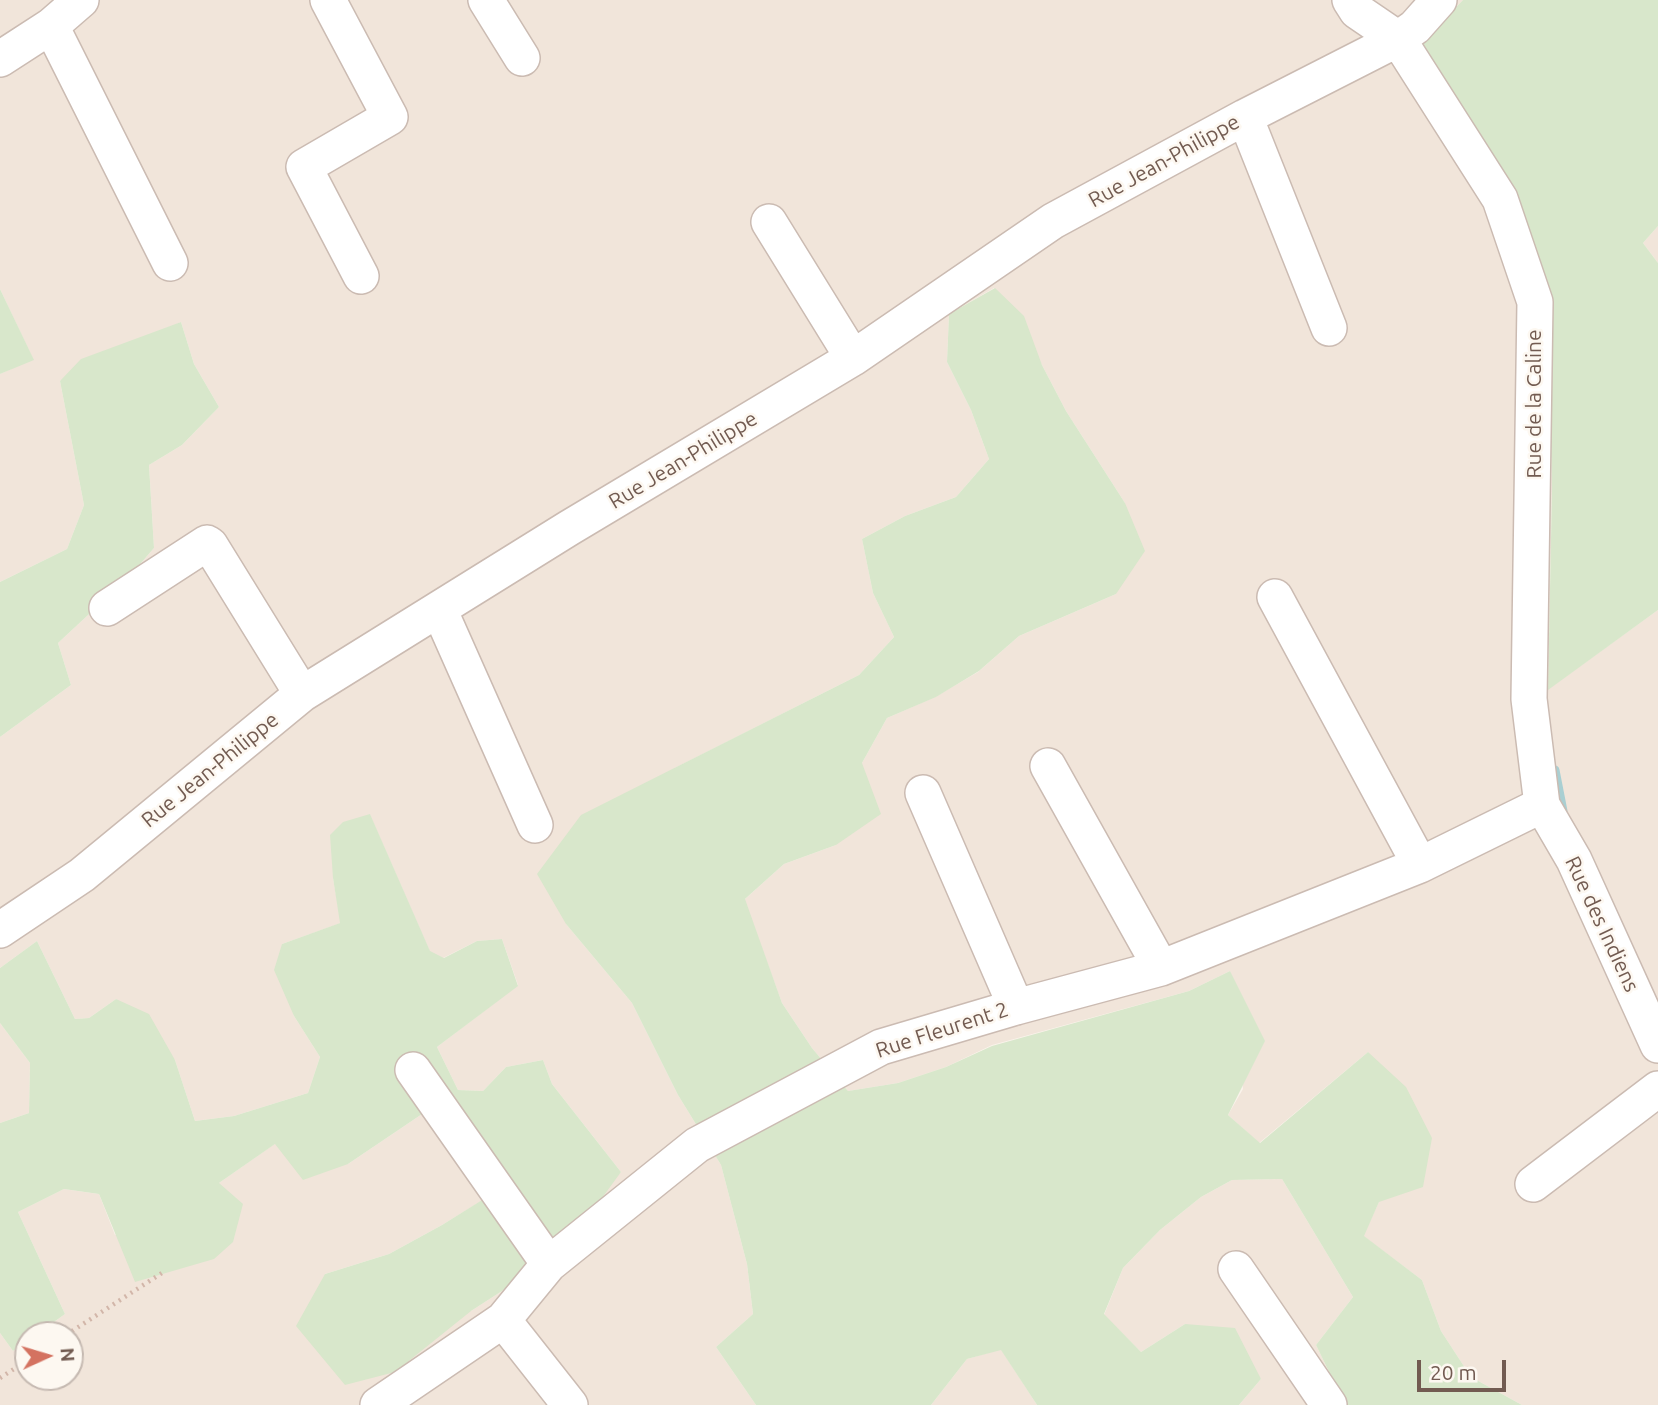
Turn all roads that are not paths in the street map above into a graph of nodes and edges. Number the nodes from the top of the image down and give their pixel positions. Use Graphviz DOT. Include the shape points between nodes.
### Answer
graph roads {
  1 [pos="81,0"];
  2 [pos="328,0"];
  3 [pos="486,0"];
  4 [pos="1350,0"];
  5 [pos="1439,0"];
  6 [pos="51,26"];
  7 [pos="1398,39"];
  8 [pos="522,58"];
  9 [pos="0,59"];
  10 [pos="1245,117"];
  11 [pos="769,222"];
  12 [pos="170,263"];
  13 [pos="361,276"];
  14 [pos="1329,328"];
  15 [pos="853,358"];
  16 [pos="1275,597"];
  17 [pos="107,608"];
  18 [pos="439,609"];
  19 [pos="302,694"];
  20 [pos="1048,766"];
  21 [pos="923,793"];
  22 [pos="1542,805"];
  23 [pos="535,825"];
  24 [pos="1420,865"];
  25 [pos="0,930"];
  26 [pos="1161,968"];
  27 [pos="1016,1007"];
  28 [pos="1658,1045"];
  29 [pos="413,1070"];
  30 [pos="1658,1089"];
  31 [pos="1533,1184"];
  32 [pos="549,1264"];
  33 [pos="1236,1269"];
  34 [pos="503,1320"];
  35 [pos="378,1405"];
  36 [pos="570,1405"];
  37 [pos="1329,1405"];
  1 -- 6 [label="street"];
  2 -- 13 [label="street" via="390,117 303,167"];
  3 -- 8 [label="street"];
  4 -- 7 [label="street" via="1356,10"];
  5 -- 7 [label="street, Rue Jean-Philippe"];
  6 -- 9 [label="street"];
  6 -- 12 [label="street"];
  7 -- 10 [label="street, Rue Jean-Philippe"];
  7 -- 22 [label="street, Rue de la Caline" via="1500,199 1535,302 1529,699"];
  10 -- 14 [label="street"];
  10 -- 15 [label="street, Rue Jean-Philippe" via="1053,221"];
  11 -- 15 [label="street"];
  15 -- 18 [label="street, Rue Jean-Philippe"];
  16 -- 24 [label="street"];
  17 -- 19 [label="street" via="207,543"];
  18 -- 19 [label="street, Rue Jean-Philippe"];
  18 -- 23 [label="street"];
  19 -- 25 [label="street, Rue Jean-Philippe" via="82,876"];
  20 -- 26 [label="street"];
  21 -- 27 [label="street"];
  22 -- 24 [label="street, Rue Fleurent 2"];
  22 -- 28 [label="street, Rue des Indiens" via="1574,860"];
  24 -- 26 [label="street, Rue Fleurent 2"];
  26 -- 27 [label="street, Rue Fleurent 2"];
  27 -- 32 [label="street, Rue Fleurent 2" via="881,1047 697,1144"];
  29 -- 32 [label="street"];
  30 -- 31 [label="street"];
  32 -- 34 [label="street, Rue Fleurent 2"];
  33 -- 37 [label="street"];
  34 -- 35 [label="street, Rue Fleurent 2"];
  34 -- 36 [label="street"];
}
